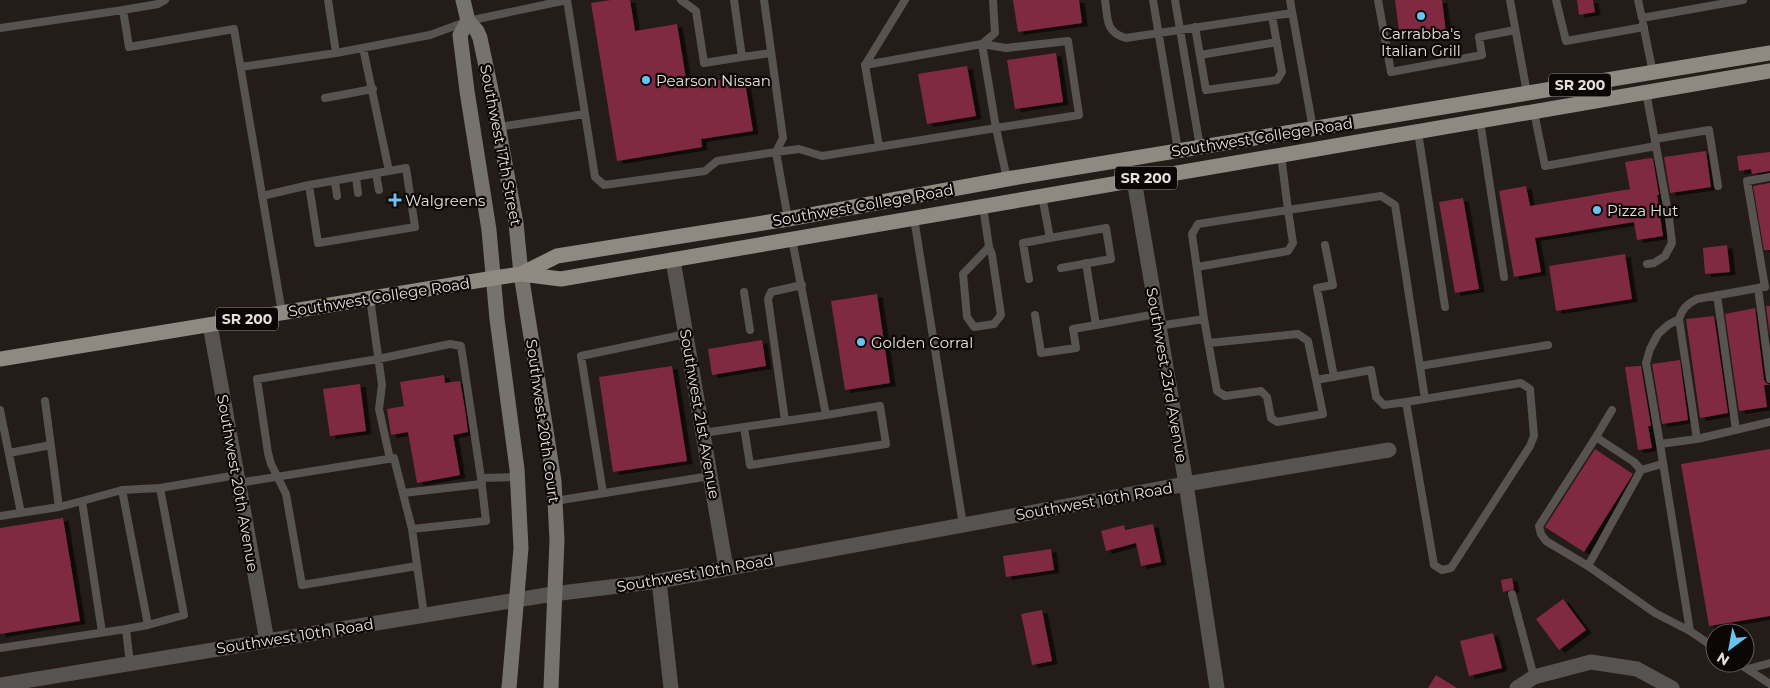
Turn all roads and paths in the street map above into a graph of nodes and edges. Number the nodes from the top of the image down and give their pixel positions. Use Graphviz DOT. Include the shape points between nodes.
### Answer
graph roads {
  1 [pos="165,0"];
  2 [pos="328,0"];
  3 [pos="463,0"];
  4 [pos="567,0"];
  5 [pos="681,0"];
  6 [pos="734,0"];
  7 [pos="764,0"];
  8 [pos="905,0"];
  9 [pos="993,0"];
  10 [pos="1105,0"];
  11 [pos="1153,0"];
  12 [pos="1175,0"];
  13 [pos="1290,0"];
  14 [pos="1378,0"];
  15 [pos="1510,0"];
  16 [pos="1556,0"];
  17 [pos="1638,0"];
  18 [pos="1743,0"];
  19 [pos="124,10"];
  20 [pos="1292,13"];
  21 [pos="1272,16"];
  22 [pos="1642,18"];
  23 [pos="468,21"];
  24 [pos="1195,27"];
  25 [pos="1644,27"];
  26 [pos="0,28"];
  27 [pos="1179,29"];
  28 [pos="1515,30"];
  29 [pos="1158,33"];
  30 [pos="1277,42"];
  31 [pos="982,44"];
  32 [pos="363,48"];
  33 [pos="336,53"];
  34 [pos="771,53"];
  35 [pos="1770,53"];
  36 [pos="1200,55"];
  37 [pos="742,57"];
  38 [pos="865,65"];
  39 [pos="240,67"];
  40 [pos="1770,71"];
  41 [pos="1654,73"];
  42 [pos="373,89"];
  43 [pos="1646,92"];
  44 [pos="1527,93"];
  45 [pos="325,98"];
  46 [pos="1534,112"];
  47 [pos="585,114"];
  48 [pos="1480,121"];
  49 [pos="498,127"];
  50 [pos="996,128"];
  51 [pos="1312,129"];
  52 [pos="1418,132"];
  53 [pos="1655,142"];
  54 [pos="879,146"];
  55 [pos="1200,147"];
  56 [pos="1178,150"];
  57 [pos="776,152"];
  58 [pos="1280,155"];
  59 [pos="389,171"];
  60 [pos="376,174"];
  61 [pos="356,177"];
  62 [pos="1770,177"];
  63 [pos="1007,178"];
  64 [pos="1134,180"];
  65 [pos="335,181"];
  66 [pos="308,185"];
  67 [pos="1718,186"];
  68 [pos="379,190"];
  69 [pos="358,193"];
  70 [pos="262,196"];
  71 [pos="337,196"];
  72 [pos="1042,196"];
  73 [pos="983,206"];
  74 [pos="1288,210"];
  75 [pos="914,218"];
  76 [pos="788,219"];
  77 [pos="1050,238"];
  78 [pos="792,239"];
  79 [pos="1325,245"];
  80 [pos="988,247"];
  81 [pos="673,260"];
  82 [pos="1086,263"];
  83 [pos="1647,264"];
  84 [pos="1197,267"];
  85 [pos="1061,268"];
  86 [pos="521,274"];
  87 [pos="1504,277"];
  88 [pos="494,278"];
  89 [pos="1029,279"];
  90 [pos="802,286"];
  91 [pos="1764,287"];
  92 [pos="744,292"];
  93 [pos="1717,296"];
  94 [pos="370,298"];
  95 [pos="1445,307"];
  96 [pos="282,313"];
  97 [pos="1034,315"];
  98 [pos="1204,319"];
  99 [pos="1679,319"];
  100 [pos="1157,320"];
  101 [pos="210,324"];
  102 [pos="1096,325"];
  103 [pos="750,330"];
  104 [pos="686,334"];
  105 [pos="1209,343"];
  106 [pos="1548,346"];
  107 [pos="0,359"];
  108 [pos="378,359"];
  109 [pos="1420,366"];
  110 [pos="1334,376"];
  111 [pos="1770,379"];
  112 [pos="1316,380"];
  113 [pos="1425,399"];
  114 [pos="45,401"];
  115 [pos="1406,402"];
  116 [pos="0,410"];
  117 [pos="1612,410"];
  118 [pos="826,415"];
  119 [pos="785,421"];
  120 [pos="1770,422"];
  121 [pos="744,427"];
  122 [pos="1736,430"];
  123 [pos="703,433"];
  124 [pos="1596,438"];
  125 [pos="1697,439"];
  126 [pos="3,443"];
  127 [pos="1660,444"];
  128 [pos="51,445"];
  129 [pos="1389,450"];
  130 [pos="9,453"];
  131 [pos="390,458"];
  132 [pos="1662,464"];
  133 [pos="1641,470"];
  134 [pos="710,476"];
  135 [pos="277,477"];
  136 [pos="518,477"];
  137 [pos="238,479"];
  138 [pos="482,481"];
  139 [pos="1186,484"];
  140 [pos="160,488"];
  141 [pos="122,490"];
  142 [pos="403,493"];
  143 [pos="603,493"];
  144 [pos="82,501"];
  145 [pos="555,501"];
  146 [pos="59,507"];
  147 [pos="20,513"];
  148 [pos="0,516"];
  149 [pos="963,525"];
  150 [pos="412,530"];
  151 [pos="417,566"];
  152 [pos="1588,566"];
  153 [pos="726,568"];
  154 [pos="658,581"];
  155 [pos="554,594"];
  156 [pos="1512,594"];
  157 [pos="516,600"];
  158 [pos="424,615"];
  159 [pos="148,624"];
  160 [pos="126,629"];
  161 [pos="1690,631"];
  162 [pos="102,632"];
  163 [pos="267,641"];
  164 [pos="1705,641"];
  165 [pos="0,648"];
  166 [pos="1770,663"];
  167 [pos="130,664"];
  168 [pos="1755,667"];
  169 [pos="1754,673"];
  170 [pos="1534,677"];
  171 [pos="28,684"];
  172 [pos="1770,684"];
  173 [pos="0,685"];
  174 [pos="509,688"];
  175 [pos="551,688"];
  176 [pos="670,688"];
  177 [pos="1217,688"];
  178 [pos="1517,688"];
  179 [pos="1672,688"];
  1 -- 19 [label="lane"];
  2 -- 33 [label="lane"];
  3 -- 23 [label="main road, Southwest 17th Street"];
  4 -- 23 [label="lane"];
  4 -- 47 [label="lane"];
  5 -- 37 [label="lane" via="696,11 704,63"];
  6 -- 37 [label="lane"];
  7 -- 34 [label="lane"];
  8 -- 38 [label="lane"];
  9 -- 31 [label="lane" via="995,33"];
  10 -- 29 [label="lane" via="1109,28 1116,36 1126,38"];
  11 -- 29 [label="lane"];
  12 -- 27 [label="lane"];
  13 -- 20 [label="lane"];
  14 -- 28 [label="lane" via="1391,72 1482,55 1479,37"];
  15 -- 28 [label="lane"];
  16 -- 25 [label="lane" via="1566,40"];
  17 -- 22 [label="lane"];
  18 -- 22 [label="lane"];
  19 -- 26 [label="lane"];
  19 -- 39 [label="lane" via="129,47 234,29"];
  20 -- 21 [label="lane"];
  20 -- 51 [label="lane"];
  21 -- 24 [label="lane"];
  21 -- 30 [label="lane"];
  22 -- 25 [label="lane"];
  23 -- 32 [label="lane" via="430,35"];
  23 -- 49 [label="main road, Southwest 17th Street" via="480,38"];
  23 -- 88 [label="main road, Southwest 17th Street" via="460,34"];
  24 -- 27 [label="lane"];
  24 -- 36 [label="lane"];
  25 -- 41 [label="lane"];
  27 -- 29 [label="lane"];
  27 -- 55 [label="lane"];
  28 -- 44 [label="lane"];
  29 -- 56 [label="lane"];
  30 -- 36 [label="lane"];
  30 -- 36 [label="lane" via="1282,72 1277,80 1206,90"];
  31 -- 38 [label="lane"];
  31 -- 50 [label="lane"];
  31 -- 50 [label="lane" via="1006,48 1068,41 1079,114"];
  32 -- 33 [label="lane"];
  32 -- 42 [label="lane"];
  33 -- 39 [label="lane"];
  34 -- 37 [label="lane"];
  34 -- 57 [label="lane" via="783,138"];
  35 -- 41 [label="main road, Southwest College Road / SR 200"];
  38 -- 54 [label="lane"];
  39 -- 70 [label="lane"];
  40 -- 43 [label="main road, Southwest College Road / SR 200"];
  41 -- 44 [label="main road, Southwest College Road / SR 200"];
  42 -- 45 [label="lane"];
  42 -- 59 [label="lane"];
  43 -- 46 [label="main road, Southwest College Road / SR 200"];
  43 -- 53 [label="lane"];
  44 -- 51 [label="main road, Southwest College Road / SR 200"];
  46 -- 48 [label="main road, Southwest College Road / SR 200"];
  46 -- 53 [label="lane" via="1544,166"];
  47 -- 49 [label="lane"];
  47 -- 57 [label="lane" via="595,177 604,185 705,171 717,161"];
  48 -- 52 [label="main road, Southwest College Road / SR 200"];
  48 -- 87 [label="lane"];
  49 -- 86 [label="main road, Southwest 17th Street" via="516,223"];
  50 -- 54 [label="lane"];
  50 -- 63 [label="lane"];
  51 -- 55 [label="main road, Southwest College Road / SR 200"];
  52 -- 58 [label="main road, Southwest College Road / SR 200"];
  52 -- 95 [label="lane"];
  53 -- 67 [label="lane" via="1709,130"];
  53 -- 83 [label="lane" via="1672,243 1665,256"];
  54 -- 57 [label="lane" via="822,156 799,149"];
  55 -- 56 [label="main road, Southwest College Road / SR 200"];
  56 -- 63 [label="main road, Southwest College Road / SR 200"];
  57 -- 76 [label="lane"];
  58 -- 64 [label="main road, Southwest College Road / SR 200"];
  58 -- 74 [label="lane"];
  59 -- 60 [label="lane"];
  59 -- 66 [label="lane" via="406,168 414,227 386,227 318,243"];
  60 -- 61 [label="lane"];
  60 -- 68 [label="lane"];
  61 -- 65 [label="lane"];
  61 -- 69 [label="lane"];
  62 -- 91 [label="lane" via="1747,181"];
  63 -- 76 [label="main road, Southwest College Road / SR 200"];
  64 -- 72 [label="main road, Southwest College Road / SR 200"];
  64 -- 100 [label="street, Southwest 23rd Avenue"];
  65 -- 66 [label="lane"];
  65 -- 71 [label="lane"];
  66 -- 70 [label="lane"];
  70 -- 96 [label="lane"];
  72 -- 73 [label="main road, Southwest College Road / SR 200"];
  72 -- 77 [label="lane"];
  73 -- 75 [label="main road, Southwest College Road / SR 200"];
  73 -- 80 [label="lane"];
  74 -- 84 [label="lane" via="1293,243 1288,251"];
  74 -- 84 [label="lane" via="1198,224 1192,234"];
  74 -- 109 [label="lane" via="1381,196 1395,205"];
  75 -- 78 [label="main road, Southwest College Road / SR 200"];
  75 -- 149 [label="lane"];
  76 -- 86 [label="main road, Southwest College Road / SR 200" via="557,256"];
  77 -- 82 [label="lane" via="1106,228 1111,259"];
  77 -- 89 [label="lane" via="1022,243"];
  78 -- 81 [label="main road, Southwest College Road / SR 200"];
  78 -- 90 [label="lane"];
  79 -- 110 [label="lane" via="1333,285 1317,288"];
  80 -- 80 [label="lane" via="963,274 967,317 974,327 994,324 1001,315"];
  81 -- 86 [label="main road, Southwest College Road / SR 200" via="561,279"];
  81 -- 104 [label="street, Southwest 21st Avenue"];
  82 -- 85 [label="lane"];
  82 -- 102 [label="lane"];
  84 -- 98 [label="lane"];
  86 -- 88 [label="main road, Southwest College Road / SR 200"];
  86 -- 145 [label="main road, Southwest 20th Court"];
  88 -- 94 [label="main road, Southwest College Road / SR 200"];
  88 -- 136 [label="main road, Southwest 20th Court"];
  90 -- 118 [label="lane"];
  90 -- 119 [label="lane" via="770,292 768,299"];
  91 -- 93 [label="lane"];
  91 -- 111 [label="lane"];
  92 -- 103 [label="lane"];
  93 -- 99 [label="lane" via="1688,304"];
  93 -- 122 [label="lane"];
  94 -- 96 [label="main road, Southwest College Road / SR 200"];
  94 -- 108 [label="lane"];
  96 -- 101 [label="main road, Southwest College Road / SR 200"];
  97 -- 102 [label="lane" via="1041,353 1076,348 1072,329"];
  98 -- 100 [label="lane"];
  98 -- 105 [label="lane"];
  99 -- 125 [label="lane"];
  99 -- 127 [label="lane" via="1658,334 1646,363"];
  100 -- 102 [label="lane"];
  100 -- 139 [label="street, Southwest 23rd Avenue"];
  101 -- 107 [label="main road, Southwest College Road / SR 200"];
  101 -- 137 [label="street, Southwest 20th Avenue"];
  104 -- 123 [label="street, Southwest 21st Avenue"];
  104 -- 143 [label="lane" via="581,356"];
  105 -- 112 [label="lane" via="1298,334 1308,341"];
  105 -- 112 [label="lane" via="1217,391 1225,396 1261,392 1267,397 1271,418 1278,422 1324,414"];
  106 -- 109 [label="lane"];
  108 -- 131 [label="lane" via="382,385 379,409"];
  108 -- 135 [label="lane" via="257,379 270,464"];
  108 -- 138 [label="lane" via="450,344 461,346"];
  109 -- 113 [label="lane"];
  110 -- 112 [label="lane"];
  110 -- 115 [label="lane" via="1371,370 1376,397 1384,405"];
  113 -- 115 [label="lane"];
  113 -- 115 [label="lane" via="1521,383 1530,389 1534,426 1530,446 1451,568 1442,570 1434,564"];
  114 -- 128 [label="lane"];
  116 -- 126 [label="lane"];
  117 -- 124 [label="lane"];
  118 -- 119 [label="lane"];
  118 -- 121 [label="lane" via="880,406 886,444 750,465"];
  119 -- 121 [label="lane"];
  120 -- 122 [label="lane"];
  121 -- 123 [label="lane"];
  122 -- 125 [label="lane"];
  123 -- 134 [label="street, Southwest 21st Avenue"];
  124 -- 133 [label="lane"];
  124 -- 152 [label="lane" via="1540,526 1546,541"];
  125 -- 127 [label="lane"];
  126 -- 130 [label="lane"];
  127 -- 132 [label="lane"];
  128 -- 130 [label="lane"];
  128 -- 146 [label="lane"];
  129 -- 139 [label="street, Southwest 10th Road"];
  130 -- 147 [label="lane"];
  131 -- 135 [label="lane"];
  131 -- 142 [label="lane" via="394,458"];
  132 -- 133 [label="lane"];
  132 -- 161 [label="lane"];
  133 -- 152 [label="lane"];
  134 -- 143 [label="lane"];
  134 -- 153 [label="street, Southwest 21st Avenue"];
  135 -- 137 [label="lane"];
  135 -- 151 [label="lane" via="286,494 302,586"];
  136 -- 138 [label="lane"];
  136 -- 157 [label="main road, Southwest 20th Court" via="521,548"];
  137 -- 140 [label="lane"];
  137 -- 163 [label="street, Southwest 20th Avenue"];
  138 -- 142 [label="lane"];
  138 -- 150 [label="lane" via="486,521"];
  139 -- 149 [label="street, Southwest 10th Road"];
  139 -- 177 [label="street, Southwest 23rd Avenue"];
  140 -- 141 [label="lane"];
  140 -- 159 [label="lane" via="184,615"];
  141 -- 144 [label="lane"];
  141 -- 159 [label="lane"];
  142 -- 150 [label="lane"];
  143 -- 145 [label="lane"];
  144 -- 146 [label="lane"];
  144 -- 162 [label="lane"];
  145 -- 155 [label="main road, Southwest 20th Court"];
  146 -- 147 [label="lane"];
  147 -- 148 [label="lane"];
  149 -- 153 [label="street, Southwest 10th Road"];
  150 -- 151 [label="lane"];
  151 -- 158 [label="lane"];
  152 -- 161 [label="lane" via="1655,613"];
  153 -- 154 [label="street, Southwest 10th Road"];
  154 -- 155 [label="street, Southwest 10th Road"];
  154 -- 176 [label="street"];
  155 -- 157 [label="street, Southwest 10th Road"];
  155 -- 175 [label="main road, Southwest 20th Court"];
  156 -- 170 [label="lane"];
  157 -- 158 [label="street, Southwest 10th Road"];
  157 -- 174 [label="main road, Southwest 20th Court"];
  158 -- 163 [label="street, Southwest 10th Road"];
  159 -- 160 [label="lane"];
  160 -- 162 [label="lane"];
  160 -- 167 [label="lane"];
  161 -- 164 [label="lane"];
  162 -- 165 [label="lane"];
  163 -- 167 [label="street, Southwest 10th Road"];
  166 -- 168 [label="lane"];
  167 -- 171 [label="street, Southwest 10th Road"];
  169 -- 172 [label="lane"];
  170 -- 178 [label="street"];
  170 -- 179 [label="street" via="1590,662 1637,669"];
  171 -- 173 [label="street, Southwest 10th Road"];
}
